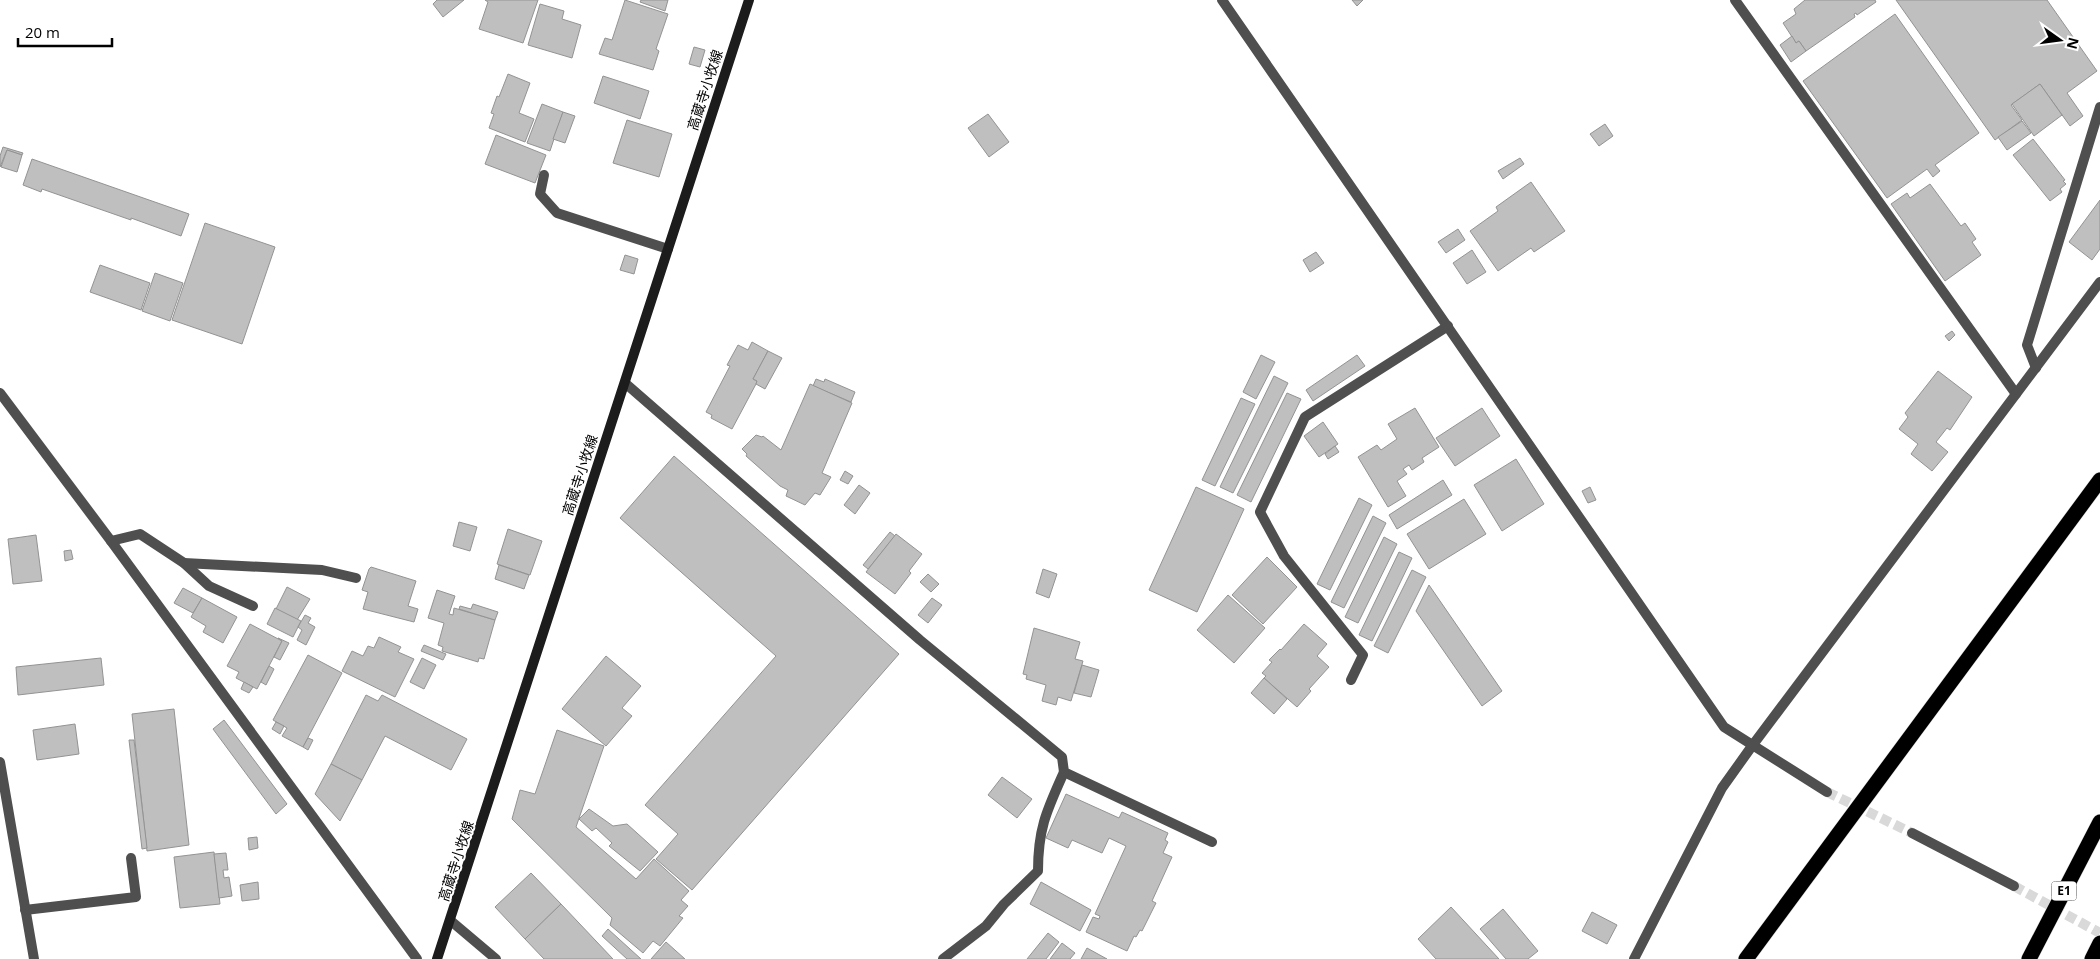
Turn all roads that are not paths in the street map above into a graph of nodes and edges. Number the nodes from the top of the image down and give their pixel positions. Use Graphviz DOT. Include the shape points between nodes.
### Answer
graph roads {
  1 [pos="749,0"];
  2 [pos="1222,0"];
  3 [pos="1735,0"];
  4 [pos="2100,107"];
  5 [pos="544,176"];
  6 [pos="668,249"];
  7 [pos="2100,282"];
  8 [pos="1448,326"];
  9 [pos="2036,368"];
  10 [pos="625,383"];
  11 [pos="0,393"];
  12 [pos="2016,394"];
  13 [pos="2100,480"];
  14 [pos="111,541"];
  15 [pos="184,563"];
  16 [pos="356,578"];
  17 [pos="253,606"];
  18 [pos="1351,680"];
  19 [pos="1752,746"];
  20 [pos="0,762"];
  21 [pos="1064,772"];
  22 [pos="1826,792"];
  23 [pos="2100,822"];
  24 [pos="1912,833"];
  25 [pos="1212,842"];
  26 [pos="131,858"];
  27 [pos="2014,886"];
  28 [pos="25,910"];
  29 [pos="451,921"];
  30 [pos="2100,943"];
  31 [pos="34,959"];
  32 [pos="417,959"];
  33 [pos="437,959"];
  34 [pos="496,959"];
  35 [pos="943,959"];
  36 [pos="1634,959"];
  37 [pos="1746,959"];
  38 [pos="2029,959"];
  39 [pos="2092,959"];
  1 -- 6 [label="main road, 高蔵寺小牧線"];
  2 -- 8 [label="street"];
  3 -- 12 [label="street"];
  4 -- 9 [label="street" via="2027,345"];
  5 -- 6 [label="street" via="540,194 556,213"];
  6 -- 10 [label="main road, 高蔵寺小牧線"];
  7 -- 9 [label="street"];
  8 -- 18 [label="street" via="1305,417 1260,512 1284,556 1363,655"];
  8 -- 19 [label="street" via="1724,727"];
  9 -- 12 [label="street"];
  10 -- 21 [label="street" via="920,640 1062,757"];
  10 -- 29 [label="main road, 高蔵寺小牧線"];
  11 -- 14 [label="street"];
  12 -- 19 [label="street"];
  13 -- 37 [label="highway"];
  14 -- 15 [label="street" via="140,534"];
  14 -- 32 [label="street"];
  15 -- 16 [label="street" via="322,570"];
  15 -- 17 [label="street" via="209,586"];
  19 -- 22 [label="street"];
  19 -- 36 [label="street" via="1722,788"];
  20 -- 28 [label="street"];
  21 -- 25 [label="street"];
  21 -- 35 [label="street" via="1043,817 1038,871 986,926"];
  23 -- 38 [label="highway, E1"];
  24 -- 27 [label="street"];
  26 -- 28 [label="street" via="136,898"];
  28 -- 31 [label="street"];
  29 -- 33 [label="main road, 高蔵寺小牧線"];
  29 -- 34 [label="street"];
  30 -- 39 [label="highway"];
}
